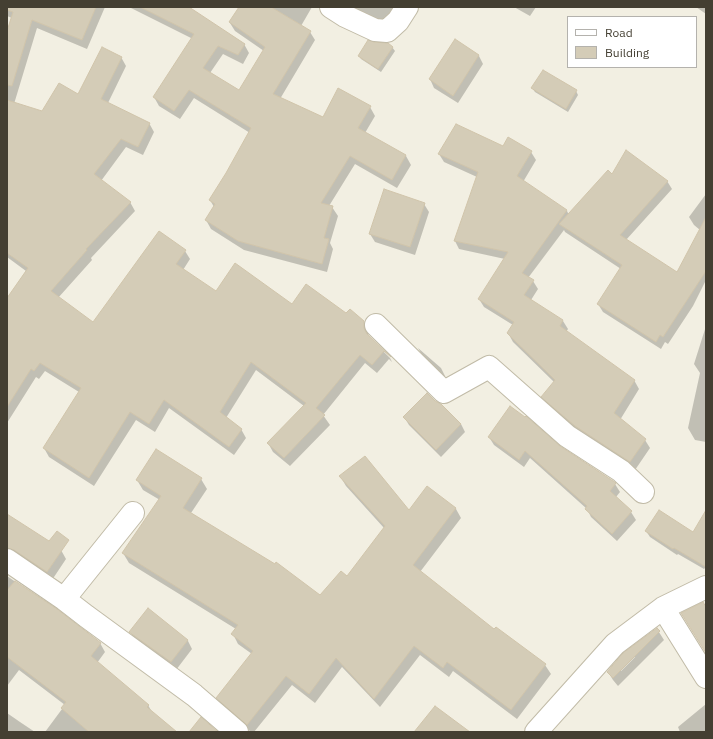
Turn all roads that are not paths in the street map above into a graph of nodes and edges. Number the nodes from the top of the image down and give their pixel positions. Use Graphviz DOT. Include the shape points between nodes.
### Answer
graph roads {
  1 [pos="331,7"];
  2 [pos="407,7"];
  3 [pos="376,325"];
  4 [pos="643,492"];
  5 [pos="132,513"];
  6 [pos="7,560"];
  7 [pos="706,587"];
  8 [pos="64,599"];
  9 [pos="663,608"];
  10 [pos="706,677"];
  11 [pos="237,732"];
  12 [pos="536,732"];
  1 -- 2 [label="street" via="375,30 387,31 398,21"];
  3 -- 4 [label="street" via="444,392 488,367 567,436 620,471"];
  5 -- 8 [label="street"];
  6 -- 8 [label="street"];
  7 -- 9 [label="street"];
  8 -- 11 [label="street" via="194,695"];
  9 -- 10 [label="street"];
  9 -- 12 [label="street" via="615,644"];
}
